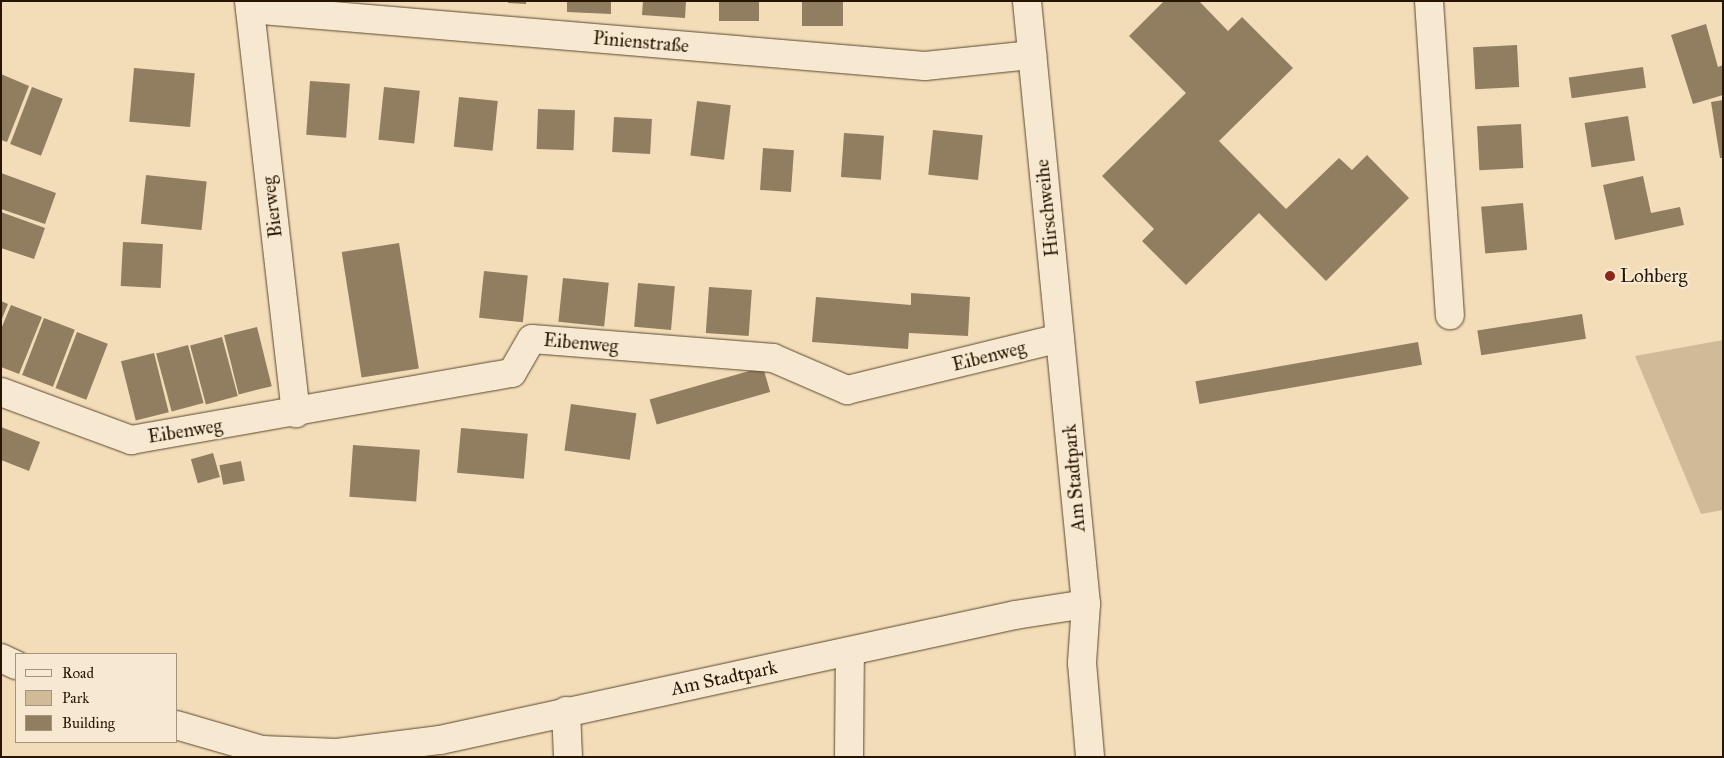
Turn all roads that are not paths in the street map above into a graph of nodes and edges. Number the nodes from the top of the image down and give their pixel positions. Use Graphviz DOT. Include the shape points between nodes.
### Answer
graph roads {
  1 [pos="1027,1"];
  2 [pos="1429,1"];
  3 [pos="250,5"];
  4 [pos="1032,55"];
  5 [pos="1450,315"];
  6 [pos="1060,338"];
  7 [pos="1,392"];
  8 [pos="296,412"];
  9 [pos="1067,414"];
  10 [pos="1086,604"];
  11 [pos="850,652"];
  12 [pos="1,658"];
  13 [pos="15,665"];
  14 [pos="566,711"];
  15 [pos="178,726"];
  16 [pos="261,754"];
  17 [pos="568,757"];
  18 [pos="849,757"];
  19 [pos="1090,757"];
  1 -- 4 [label="street, Hirschweihe"];
  2 -- 5 [label="street"];
  3 -- 4 [label="street, Pinienstraße" via="925,66"];
  3 -- 8 [label="street, Bierweg"];
  4 -- 6 [label="street, Hirschweihe"];
  6 -- 8 [label="street, Eibenweg" via="847,390 773,358 532,339 512,373"];
  6 -- 9 [label="street, Hirschweihe"];
  7 -- 8 [label="street, Eibenweg" via="131,440"];
  9 -- 10 [label="street, Am Stadtpark"];
  10 -- 11 [label="street, Am Stadtpark" via="1015,615"];
  10 -- 19 [label="street" via="1082,663"];
  11 -- 14 [label="street, Am Stadtpark"];
  11 -- 18 [label="street"];
  12 -- 13 [label="street"];
  14 -- 16 [label="street, Am Stadtpark" via="440,740 337,753"];
  14 -- 17 [label="street"];
  15 -- 16 [label="street, Am Stadtpark"];
}
